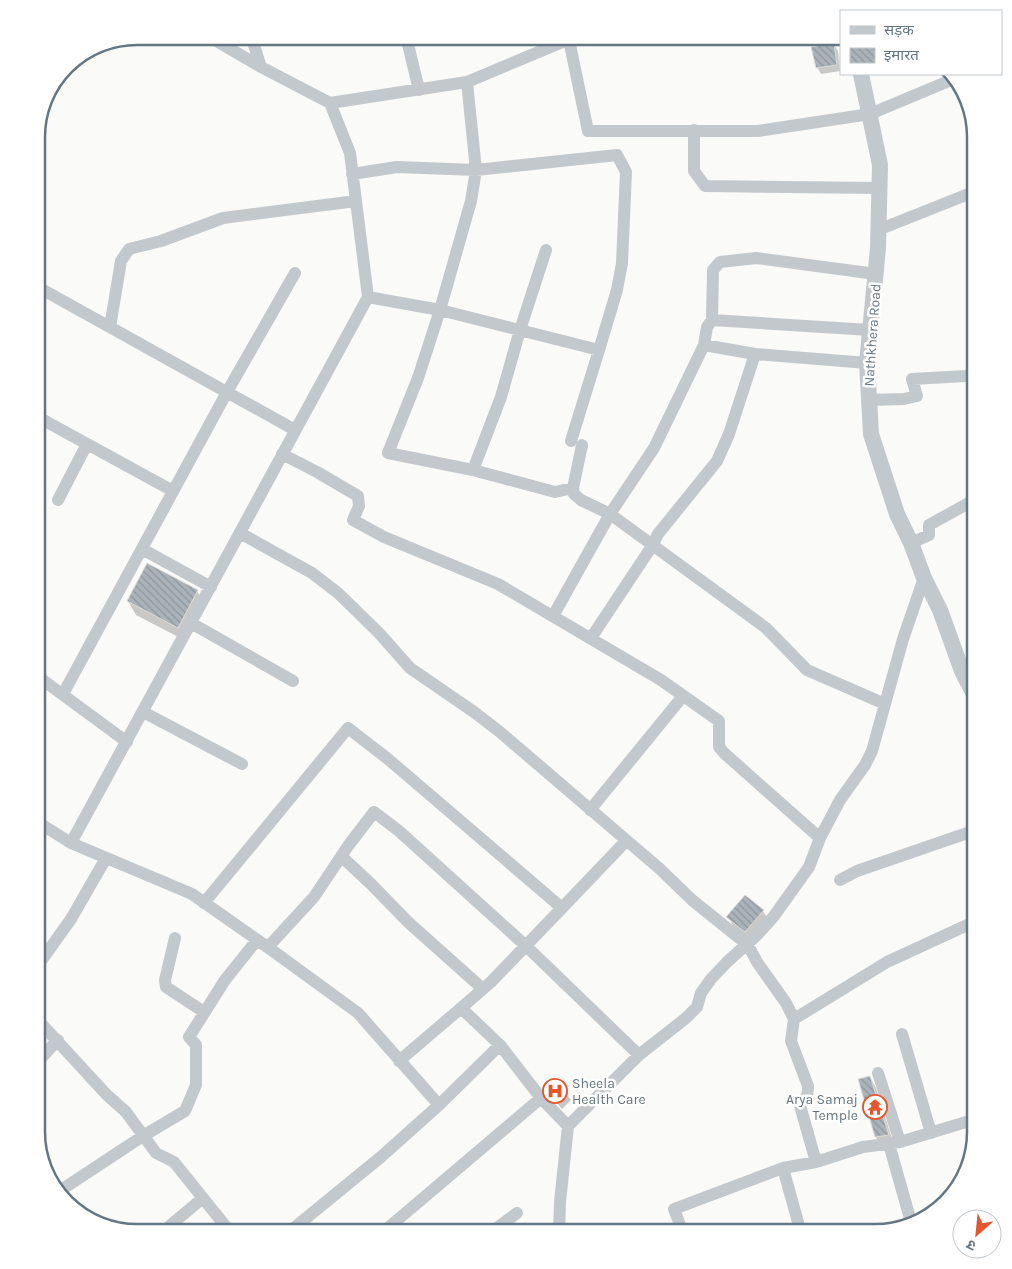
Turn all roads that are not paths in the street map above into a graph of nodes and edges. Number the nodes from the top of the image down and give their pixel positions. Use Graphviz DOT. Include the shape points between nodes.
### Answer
graph roads {
  1 [pos="223,45"];
  2 [pos="254,45"];
  3 [pos="408,45"];
  4 [pos="556,45"];
  5 [pos="574,45"];
  6 [pos="260,67"];
  7 [pos="861,75"];
  8 [pos="948,81"];
  9 [pos="467,82"];
  10 [pos="419,90"];
  11 [pos="330,103"];
  12 [pos="870,114"];
  13 [pos="694,130"];
  14 [pos="476,170"];
  15 [pos="352,174"];
  16 [pos="880,188"];
  17 [pos="967,195"];
  18 [pos="356,202"];
  19 [pos="878,230"];
  20 [pos="546,250"];
  21 [pos="295,273"];
  22 [pos="876,274"];
  23 [pos="45,291"];
  24 [pos="368,297"];
  25 [pos="440,310"];
  26 [pos="712,320"];
  27 [pos="110,327"];
  28 [pos="520,330"];
  29 [pos="870,330"];
  30 [pos="704,345"];
  31 [pos="599,350"];
  32 [pos="755,354"];
  33 [pos="867,363"];
  34 [pos="967,376"];
  35 [pos="227,392"];
  36 [pos="868,400"];
  37 [pos="45,421"];
  38 [pos="295,430"];
  39 [pos="87,444"];
  40 [pos="282,454"];
  41 [pos="473,470"];
  42 [pos="573,488"];
  43 [pos="173,491"];
  44 [pos="58,500"];
  45 [pos="967,505"];
  46 [pos="610,514"];
  47 [pos="240,533"];
  48 [pos="911,543"];
  49 [pos="652,546"];
  50 [pos="142,549"];
  51 [pos="924,578"];
  52 [pos="211,587"];
  53 [pos="553,616"];
  54 [pos="191,623"];
  55 [pos="591,638"];
  56 [pos="45,681"];
  57 [pos="293,681"];
  58 [pos="967,681"];
  59 [pos="63,694"];
  60 [pos="683,696"];
  61 [pos="885,704"];
  62 [pos="143,712"];
  63 [pos="127,742"];
  64 [pos="242,764"];
  65 [pos="590,810"];
  66 [pos="45,826"];
  67 [pos="967,833"];
  68 [pos="820,838"];
  69 [pos="626,841"];
  70 [pos="72,843"];
  71 [pos="341,856"];
  72 [pos="106,858"];
  73 [pos="840,880"];
  74 [pos="204,903"];
  75 [pos="562,908"];
  76 [pos="967,925"];
  77 [pos="175,938"];
  78 [pos="257,940"];
  79 [pos="748,945"];
  80 [pos="526,946"];
  81 [pos="268,947"];
  82 [pos="45,954"];
  83 [pos="483,989"];
  84 [pos="460,1008"];
  85 [pos="204,1012"];
  86 [pos="794,1019"];
  87 [pos="45,1027"];
  88 [pos="902,1034"];
  89 [pos="58,1040"];
  90 [pos="500,1044"];
  91 [pos="45,1054"];
  92 [pos="639,1055"];
  93 [pos="399,1061"];
  94 [pos="878,1072"];
  95 [pos="541,1098"];
  96 [pos="439,1105"];
  97 [pos="967,1122"];
  98 [pos="568,1126"];
  99 [pos="931,1133"];
  100 [pos="143,1136"];
  101 [pos="894,1143"];
  102 [pos="816,1162"];
  103 [pos="784,1168"];
  104 [pos="64,1188"];
  105 [pos="203,1198"];
  106 [pos="517,1213"];
  107 [pos="910,1217"];
  108 [pos="171,1224"];
  109 [pos="224,1224"];
  110 [pos="299,1224"];
  111 [pos="393,1224"];
  112 [pos="502,1224"];
  113 [pos="560,1224"];
  114 [pos="680,1224"];
  115 [pos="799,1224"];
  1 -- 6 [label="street"];
  2 -- 6 [label="street"];
  3 -- 10 [label="street"];
  4 -- 9 [label="street"];
  5 -- 13 [label="street" via="588,131"];
  6 -- 11 [label="street"];
  7 -- 12 [label="street, Nathkhera Road"];
  8 -- 12 [label="street"];
  9 -- 10 [label="street"];
  9 -- 14 [label="street"];
  10 -- 11 [label="street"];
  11 -- 15 [label="street" via="350,153"];
  12 -- 13 [label="street" via="758,131"];
  12 -- 16 [label="street, Nathkhera Road" via="880,165"];
  13 -- 16 [label="street" via="694,171 705,186"];
  14 -- 15 [label="street" via="397,167"];
  14 -- 25 [label="street" via="471,201"];
  14 -- 31 [label="street" via="617,155 626,172 622,262"];
  15 -- 18 [label="street"];
  16 -- 19 [label="street, Nathkhera Road"];
  17 -- 19 [label="street"];
  18 -- 24 [label="street"];
  18 -- 27 [label="street" via="224,218 129,249 121,261"];
  19 -- 22 [label="street, Nathkhera Road"];
  20 -- 28 [label="street"];
  21 -- 35 [label="street"];
  22 -- 26 [label="street" via="756,258 720,262 713,270"];
  22 -- 29 [label="street, Nathkhera Road"];
  23 -- 27 [label="street"];
  24 -- 25 [label="street"];
  24 -- 38 [label="street"];
  25 -- 28 [label="street"];
  25 -- 41 [label="street" via="418,378 388,453"];
  26 -- 29 [label="street"];
  26 -- 30 [label="street" via="706,327"];
  27 -- 35 [label="street"];
  28 -- 31 [label="street"];
  28 -- 41 [label="street" via="501,397"];
  29 -- 33 [label="street, Nathkhera Road"];
  30 -- 32 [label="street"];
  30 -- 46 [label="street" via="654,448"];
  31 -- 42 [label="street" via="576,443"];
  32 -- 33 [label="street"];
  32 -- 49 [label="street" via="717,461 658,534"];
  33 -- 36 [label="street, Nathkhera Road"];
  34 -- 36 [label="street" via="912,379 917,396"];
  35 -- 38 [label="street"];
  35 -- 43 [label="street"];
  36 -- 48 [label="street, Nathkhera Road" via="871,434 896,514"];
  37 -- 39 [label="street"];
  38 -- 40 [label="street"];
  39 -- 43 [label="street"];
  39 -- 44 [label="street"];
  40 -- 47 [label="street"];
  40 -- 53 [label="street" via="358,496 359,506 353,520 384,537 498,584"];
  41 -- 42 [label="street" via="555,492"];
  42 -- 46 [label="street" via="581,500"];
  43 -- 50 [label="street"];
  45 -- 48 [label="street" via="929,525 929,535"];
  46 -- 49 [label="street"];
  46 -- 53 [label="street"];
  47 -- 52 [label="street"];
  47 -- 65 [label="street" via="312,573 338,593 410,668 500,732"];
  48 -- 51 [label="street, Nathkhera Road"];
  49 -- 55 [label="street"];
  49 -- 61 [label="street" via="766,628 807,670"];
  50 -- 52 [label="street"];
  50 -- 59 [label="street"];
  51 -- 58 [label="street, Nathkhera Road"];
  51 -- 61 [label="street"];
  52 -- 54 [label="street"];
  53 -- 55 [label="street"];
  54 -- 57 [label="street"];
  54 -- 62 [label="street"];
  55 -- 60 [label="street"];
  56 -- 59 [label="street"];
  59 -- 63 [label="street"];
  60 -- 65 [label="street"];
  60 -- 68 [label="street" via="719,721 719,747 724,753"];
  61 -- 68 [label="street" via="869,758 840,800"];
  62 -- 63 [label="street"];
  62 -- 64 [label="street"];
  63 -- 70 [label="street"];
  65 -- 69 [label="street"];
  66 -- 70 [label="street"];
  67 -- 73 [label="street"];
  68 -- 79 [label="street" via="800,881"];
  69 -- 75 [label="street"];
  69 -- 79 [label="street"];
  70 -- 72 [label="street"];
  71 -- 80 [label="street" via="374,812"];
  71 -- 81 [label="street" via="314,897"];
  71 -- 83 [label="street"];
  72 -- 74 [label="street" via="192,894"];
  72 -- 82 [label="street" via="71,919"];
  74 -- 75 [label="street" via="348,728"];
  74 -- 78 [label="street"];
  75 -- 80 [label="street"];
  76 -- 86 [label="street" via="888,962"];
  77 -- 85 [label="street" via="166,988"];
  78 -- 81 [label="street"];
  78 -- 85 [label="street"];
  79 -- 86 [label="street"];
  79 -- 92 [label="street" via="711,979 701,993 697,1007"];
  80 -- 83 [label="street"];
  80 -- 92 [label="street"];
  81 -- 93 [label="street" via="358,1014"];
  83 -- 84 [label="street"];
  84 -- 90 [label="street"];
  84 -- 93 [label="street"];
  85 -- 100 [label="street" via="189,1037 196,1045 196,1085 185,1111"];
  86 -- 102 [label="street" via="791,1041 808,1086 807,1098 799,1102"];
  87 -- 89 [label="street"];
  88 -- 99 [label="street"];
  89 -- 91 [label="street"];
  89 -- 100 [label="street" via="126,1112"];
  90 -- 95 [label="street"];
  90 -- 96 [label="street"];
  92 -- 98 [label="street"];
  93 -- 96 [label="street"];
  94 -- 101 [label="street"];
  95 -- 98 [label="street"];
  95 -- 111 [label="street"];
  96 -- 110 [label="street"];
  97 -- 99 [label="street"];
  98 -- 113 [label="street"];
  99 -- 101 [label="street"];
  100 -- 104 [label="street"];
  100 -- 105 [label="street" via="156,1153 174,1162"];
  101 -- 102 [label="street"];
  101 -- 107 [label="street"];
  102 -- 103 [label="street"];
  103 -- 114 [label="street" via="674,1209"];
  103 -- 115 [label="street"];
  105 -- 108 [label="street"];
  105 -- 109 [label="street"];
  106 -- 112 [label="street"];
}
